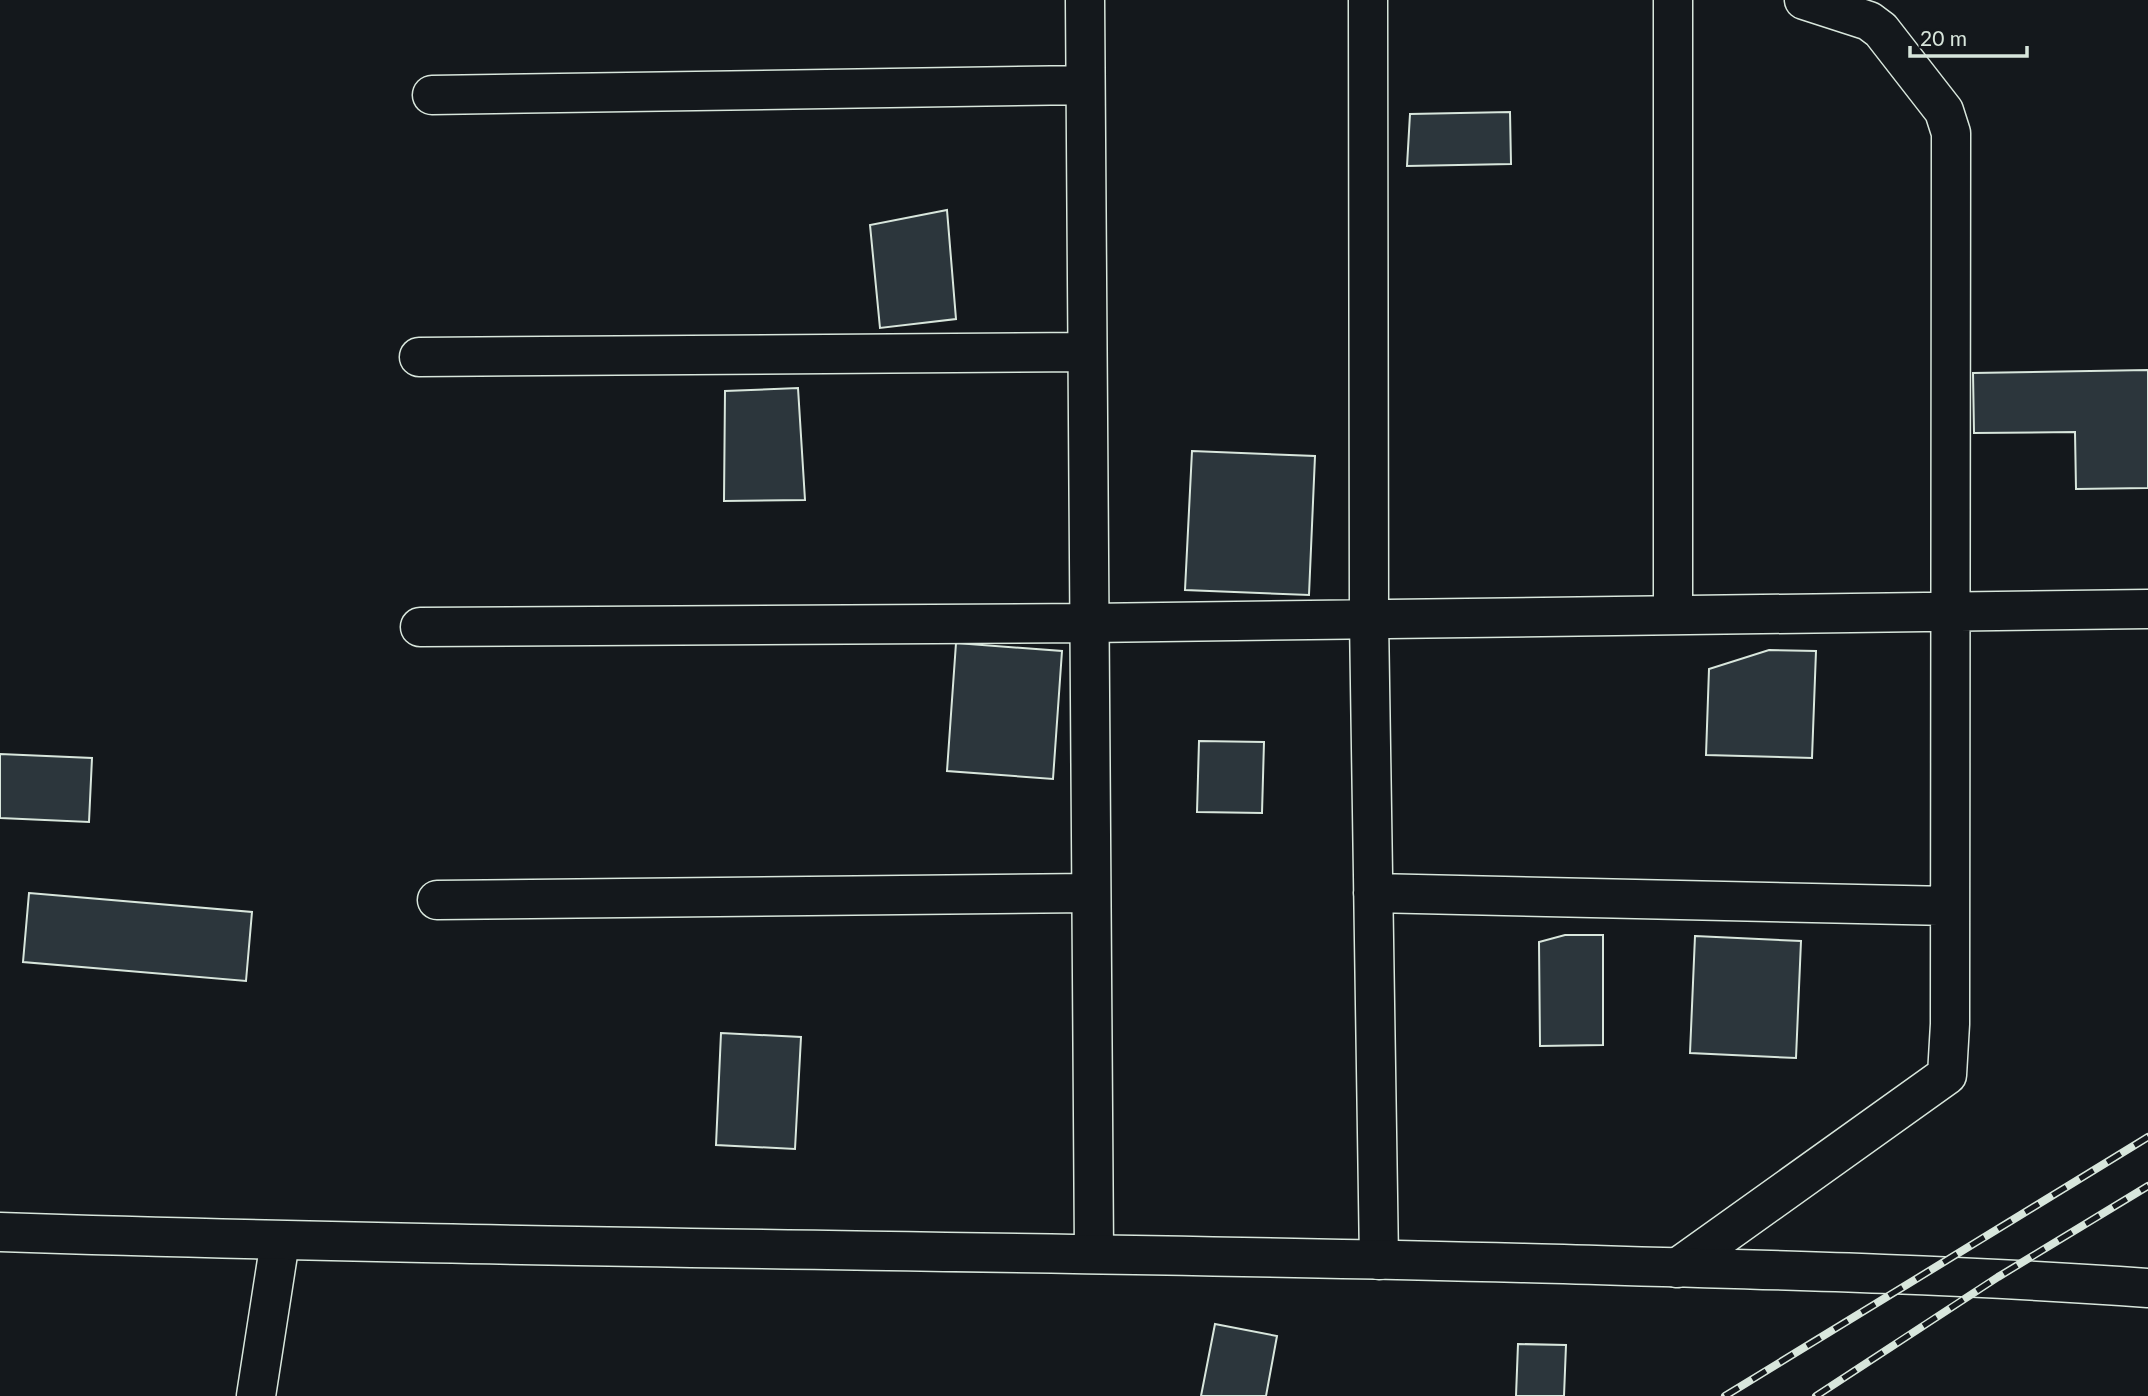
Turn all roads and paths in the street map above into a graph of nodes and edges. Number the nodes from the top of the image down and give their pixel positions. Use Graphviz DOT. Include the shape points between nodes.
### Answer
graph roads {
  1 [pos="1085,0"];
  2 [pos="1368,0"];
  3 [pos="1673,0"];
  4 [pos="1804,0"];
  5 [pos="1086,85"];
  6 [pos="432,95"];
  7 [pos="1087,352"];
  8 [pos="419,356"];
  9 [pos="2148,609"];
  10 [pos="1948,611"];
  11 [pos="1673,615"];
  12 [pos="1369,619"];
  13 [pos="1089,623"];
  14 [pos="420,627"];
  15 [pos="1091,893"];
  16 [pos="1373,893"];
  17 [pos="437,900"];
  18 [pos="1949,906"];
  19 [pos="0,1232"];
  20 [pos="280,1241"];
  21 [pos="1094,1252"];
  22 [pos="1378,1259"];
  23 [pos="1677,1268"];
  24 [pos="2148,1288"];
  25 [pos="256,1396"];
  1 -- 5 [label="main road"];
  2 -- 12 [label="main road"];
  3 -- 11 [label="main road"];
  4 -- 10 [label="main road" via="1869,21 1881,30 1933,94 1948,121"];
  5 -- 6 [label="main road"];
  5 -- 7 [label="main road"];
  7 -- 8 [label="main road"];
  7 -- 13 [label="main road"];
  9 -- 10 [label="main road"];
  10 -- 11 [label="main road"];
  10 -- 18 [label="main road"];
  11 -- 12 [label="main road"];
  12 -- 13 [label="main road"];
  12 -- 16 [label="main road"];
  13 -- 14 [label="main road"];
  13 -- 15 [label="main road"];
  15 -- 17 [label="main road"];
  15 -- 21 [label="main road"];
  16 -- 18 [label="main road"];
  16 -- 22 [label="main road"];
  18 -- 23 [label="main road" via="1947,1075"];
  19 -- 20 [label="main road"];
  20 -- 21 [label="main road"];
  20 -- 25 [label="main road"];
  21 -- 22 [label="main road"];
  22 -- 23 [label="main road"];
  23 -- 24 [label="main road" via="1998,1277"];
}
